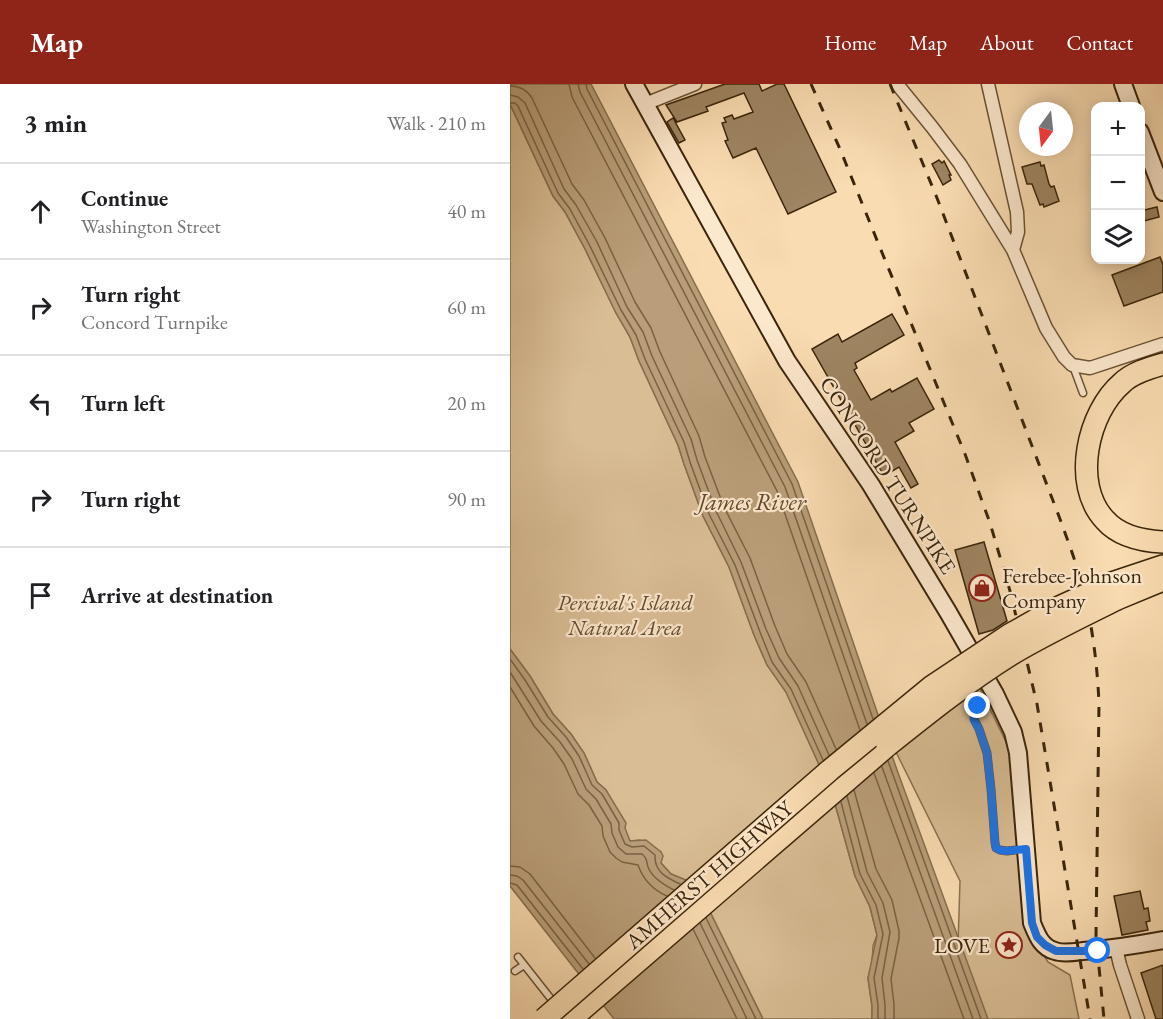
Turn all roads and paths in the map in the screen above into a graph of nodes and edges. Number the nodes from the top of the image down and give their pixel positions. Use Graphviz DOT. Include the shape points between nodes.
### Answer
graph roads {
  1 [pos="634,84"];
  2 [pos="695,84"];
  3 [pos="897,84"];
  4 [pos="988,84"];
  5 [pos="1123,84"];
  6 [pos="1130,102"];
  7 [pos="645,104"];
  8 [pos="1145,145"];
  9 [pos="1163,192"];
  10 [pos="1013,250"];
  11 [pos="1163,344"];
  12 [pos="1163,363"];
  13 [pos="1072,365"];
  14 [pos="1083,393"];
  15 [pos="1163,542"];
  16 [pos="1163,566"];
  17 [pos="1163,580"];
  18 [pos="1115,591"];
  19 [pos="995,694"];
  20 [pos="1026,849"];
  21 [pos="1163,940"];
  22 [pos="1116,948"];
  23 [pos="518,957"];
  24 [pos="525,964"];
  25 [pos="515,970"];
  26 [pos="562,1018"];
  27 [pos="1138,1019"];
  1 -- 7 [label="street, CONCORD TURNPIKE"];
  2 -- 7 [label="street"];
  3 -- 10 [label="street" via="960,165"];
  4 -- 10 [label="street" via="1017,212 1018,232"];
  5 -- 6 [label="street"];
  7 -- 19 [label="street, CONCORD TURNPIKE" via="787,361 871,485"];
  8 -- 9 [label="street"];
  10 -- 13 [label="street" via="1046,328"];
  11 -- 13 [label="street" via="1090,368"];
  12 -- 15 [label="highway" via="1132,376 1111,394 1090,438 1087,470 1092,500 1104,520 1128,536"];
  13 -- 14 [label="lane"];
  16 -- 18 [label="highway"];
  17 -- 18 [label="highway"];
  18 -- 26 [label="highway, AMHERST HIGHWAY, bridge" via="881,739"];
  19 -- 20 [label="street, CONCORD TURNPIKE" via="1018,753"];
  19 -- 20 [label="lane" via="978,706 974,720 987,753 996,848"];
  20 -- 22 [label="street, CONCORD TURNPIKE" via="1032,923 1037,937 1056,951"];
  21 -- 22 [label="street"];
  22 -- 27 [label="street"];
  23 -- 24 [label="lane"];
  24 -- 25 [label="lane"];
  24 -- 26 [label="lane"];
}
